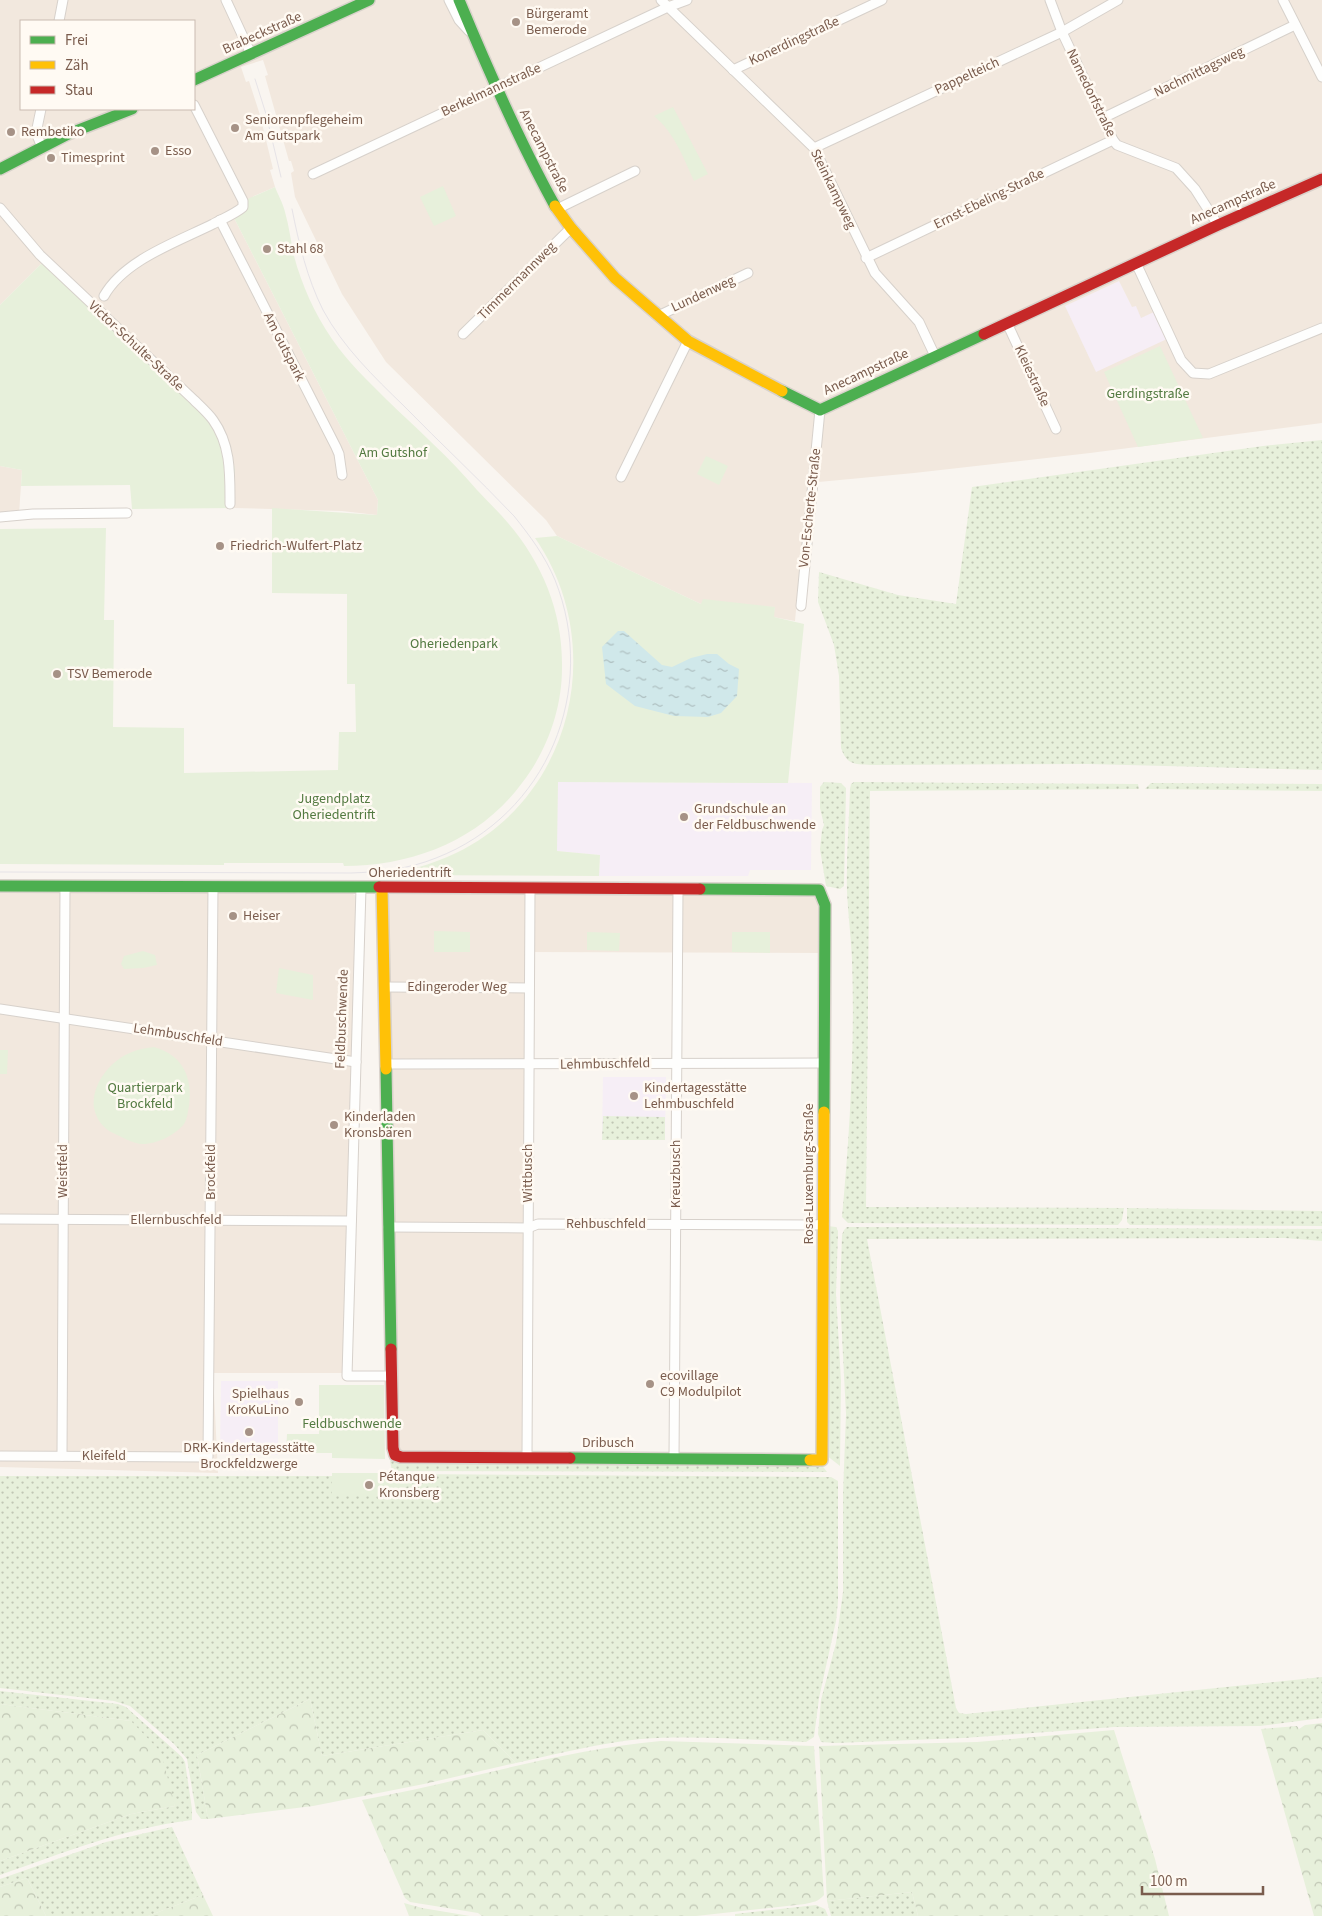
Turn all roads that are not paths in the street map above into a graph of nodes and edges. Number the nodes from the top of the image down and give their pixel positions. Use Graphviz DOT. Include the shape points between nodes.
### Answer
graph roads {
  1 [pos="63,0"];
  2 [pos="226,0"];
  3 [pos="369,0"];
  4 [pos="449,0"];
  5 [pos="459,0"];
  6 [pos="661,0"];
  7 [pos="687,0"];
  8 [pos="882,0"];
  9 [pos="1050,0"];
  10 [pos="1118,0"];
  11 [pos="1287,1"];
  12 [pos="668,7"];
  13 [pos="59,20"];
  14 [pos="1296,25"];
  15 [pos="1062,32"];
  16 [pos="473,36"];
  17 [pos="251,54"];
  18 [pos="733,70"];
  19 [pos="1322,77"];
  20 [pos="195,80"];
  21 [pos="496,88"];
  22 [pos="195,107"];
  23 [pos="41,110"];
  24 [pos="130,110"];
  25 [pos="1103,118"];
  26 [pos="1113,140"];
  27 [pos="42,147"];
  28 [pos="814,148"];
  29 [pos="0,169"];
  30 [pos="635,172"];
  31 [pos="313,174"];
  32 [pos="1322,179"];
  33 [pos="0,208"];
  34 [pos="557,209"];
  35 [pos="220,220"];
  36 [pos="1218,225"];
  37 [pos="571,228"];
  38 [pos="866,258"];
  39 [pos="1136,262"];
  40 [pos="748,272"];
  41 [pos="104,296"];
  42 [pos="658,316"];
  43 [pos="1007,323"];
  44 [pos="1322,328"];
  45 [pos="463,334"];
  46 [pos="688,341"];
  47 [pos="936,356"];
  48 [pos="820,410"];
  49 [pos="1056,429"];
  50 [pos="342,475"];
  51 [pos="621,477"];
  52 [pos="230,504"];
  53 [pos="127,513"];
  54 [pos="0,516"];
  55 [pos="801,606"];
  56 [pos="0,886"];
  57 [pos="65,886"];
  58 [pos="213,887"];
  59 [pos="361,888"];
  60 [pos="382,888"];
  61 [pos="530,888"];
  62 [pos="678,889"];
  63 [pos="819,890"];
  64 [pos="384,987"];
  65 [pos="529,988"];
  66 [pos="0,1009"];
  67 [pos="64,1018"];
  68 [pos="212,1041"];
  69 [pos="356,1062"];
  70 [pos="676,1063"];
  71 [pos="386,1064"];
  72 [pos="823,1064"];
  73 [pos="529,1065"];
  74 [pos="0,1219"];
  75 [pos="63,1219"];
  76 [pos="210,1220"];
  77 [pos="351,1221"];
  78 [pos="676,1224"];
  79 [pos="824,1224"];
  80 [pos="388,1227"];
  81 [pos="528,1228"];
  82 [pos="392,1376"];
  83 [pos="0,1456"];
  84 [pos="62,1456"];
  85 [pos="208,1457"];
  86 [pos="527,1458"];
  87 [pos="674,1459"];
  88 [pos="822,1460"];
  1 -- 13 [label="street"];
  2 -- 17 [label="street"];
  3 -- 17 [label="street, Brabeckstraße"];
  4 -- 16 [label="street, Anecampstraße" via="459,20"];
  5 -- 16 [label="street, Anecampstraße"];
  6 -- 12 [label="street, Steinkampweg"];
  7 -- 12 [label="street, Berkelmannstraße"];
  8 -- 18 [label="street, Konerdingstraße"];
  9 -- 15 [label="street, Namedorfstraße"];
  10 -- 15 [label="street, Pappelteich"];
  11 -- 14 [label="street"];
  12 -- 18 [label="street, Steinkampweg"];
  12 -- 21 [label="street, Berkelmannstraße"];
  14 -- 19 [label="street"];
  14 -- 25 [label="street, Nachmittagsweg"];
  15 -- 25 [label="street, Namedorfstraße"];
  15 -- 28 [label="street, Pappelteich"];
  16 -- 21 [label="street, Anecampstraße"];
  17 -- 20 [label="street, Brabeckstraße"];
  18 -- 28 [label="street, Steinkampweg"];
  21 -- 31 [label="street, Berkelmannstraße"];
  21 -- 34 [label="street, Anecampstraße"];
  22 -- 35 [label="street" via="243,201 240,210"];
  23 -- 27 [label="street" via="36,133"];
  24 -- 27 [label="street"];
  25 -- 26 [label="street, Namedorfstraße"];
  26 -- 36 [label="street, Namedorfstraße" via="1117,145 1176,168 1196,189"];
  26 -- 38 [label="street, Ernst-Ebeling-Straße"];
  27 -- 29 [label="street"];
  28 -- 38 [label="street, Steinkampweg"];
  30 -- 34 [label="street"];
  32 -- 36 [label="street, Anecampstraße"];
  33 -- 52 [label="street, Victor-Schulte-Straße" via="40,255 212,419 224,440 230,469"];
  34 -- 37 [label="street, Anecampstraße"];
  35 -- 41 [label="street" via="140,260 109,287"];
  35 -- 50 [label="street, Am Gutspark" via="336,447"];
  36 -- 39 [label="street, Anecampstraße"];
  37 -- 42 [label="street, Anecampstraße" via="615,278"];
  37 -- 45 [label="street, Timmermannweg"];
  38 -- 47 [label="street, Steinkampweg" via="875,273 919,322"];
  39 -- 43 [label="street, Anecampstraße"];
  39 -- 44 [label="street" via="1182,360 1193,373 1209,374"];
  40 -- 42 [label="street, Lundenweg"];
  42 -- 46 [label="street, Anecampstraße"];
  43 -- 47 [label="street, Anecampstraße"];
  43 -- 49 [label="street, Kleiestraße"];
  46 -- 48 [label="street, Anecampstraße"];
  46 -- 51 [label="street"];
  47 -- 48 [label="street, Anecampstraße"];
  48 -- 55 [label="street, Von-Escherte-Straße"];
  53 -- 54 [label="street"];
  56 -- 57 [label="street, Oheriedentrift"];
  57 -- 58 [label="street, Oheriedentrift"];
  57 -- 67 [label="street, Weistfeld"];
  58 -- 59 [label="street, Oheriedentrift"];
  58 -- 68 [label="street, Brockfeld"];
  59 -- 60 [label="street, Oheriedentrift"];
  59 -- 69 [label="street, Feldbuschwende"];
  60 -- 61 [label="street, Oheriedentrift"];
  60 -- 64 [label="street"];
  61 -- 62 [label="street, Oheriedentrift"];
  61 -- 65 [label="street, Wittbusch"];
  62 -- 63 [label="street, Oheriedentrift"];
  62 -- 70 [label="street, Kreuzbusch"];
  63 -- 72 [label="street, Rosa-Luxemburg-Straße" via="826,905"];
  64 -- 65 [label="street, Edingeroder Weg"];
  64 -- 71 [label="street"];
  65 -- 73 [label="street, Wittbusch"];
  66 -- 67 [label="street, Lehmbuschfeld"];
  67 -- 68 [label="street, Lehmbuschfeld"];
  67 -- 75 [label="street, Weistfeld"];
  68 -- 69 [label="street, Lehmbuschfeld"];
  68 -- 76 [label="street, Brockfeld"];
  69 -- 77 [label="street, Feldbuschwende"];
  70 -- 72 [label="street, Lehmbuschfeld"];
  70 -- 73 [label="street, Lehmbuschfeld"];
  70 -- 78 [label="street, Kreuzbusch"];
  71 -- 73 [label="street, Lehmbuschfeld"];
  71 -- 80 [label="street"];
  72 -- 79 [label="street, Rosa-Luxemburg-Straße"];
  73 -- 81 [label="street, Wittbusch"];
  74 -- 75 [label="street, Ellernbuschfeld"];
  75 -- 76 [label="street, Ellernbuschfeld"];
  75 -- 84 [label="street, Weistfeld"];
  76 -- 77 [label="street, Ellernbuschfeld"];
  76 -- 85 [label="street, Brockfeld"];
  77 -- 82 [label="street, Feldbuschwende" via="347,1376"];
  78 -- 79 [label="street, Rehbuschfeld"];
  78 -- 81 [label="street, Rehbuschfeld" via="538,1224"];
  78 -- 87 [label="street, Kreuzbusch"];
  79 -- 88 [label="street, Rosa-Luxemburg-Straße"];
  80 -- 81 [label="street, Rehbuschfeld"];
  80 -- 82 [label="street"];
  81 -- 86 [label="street, Wittbusch"];
  82 -- 86 [label="street, Dribusch" via="395,1455"];
  83 -- 84 [label="street, Kleifeld"];
  84 -- 85 [label="street, Kleifeld"];
  86 -- 87 [label="street, Dribusch"];
  87 -- 88 [label="street, Dribusch"];
}
